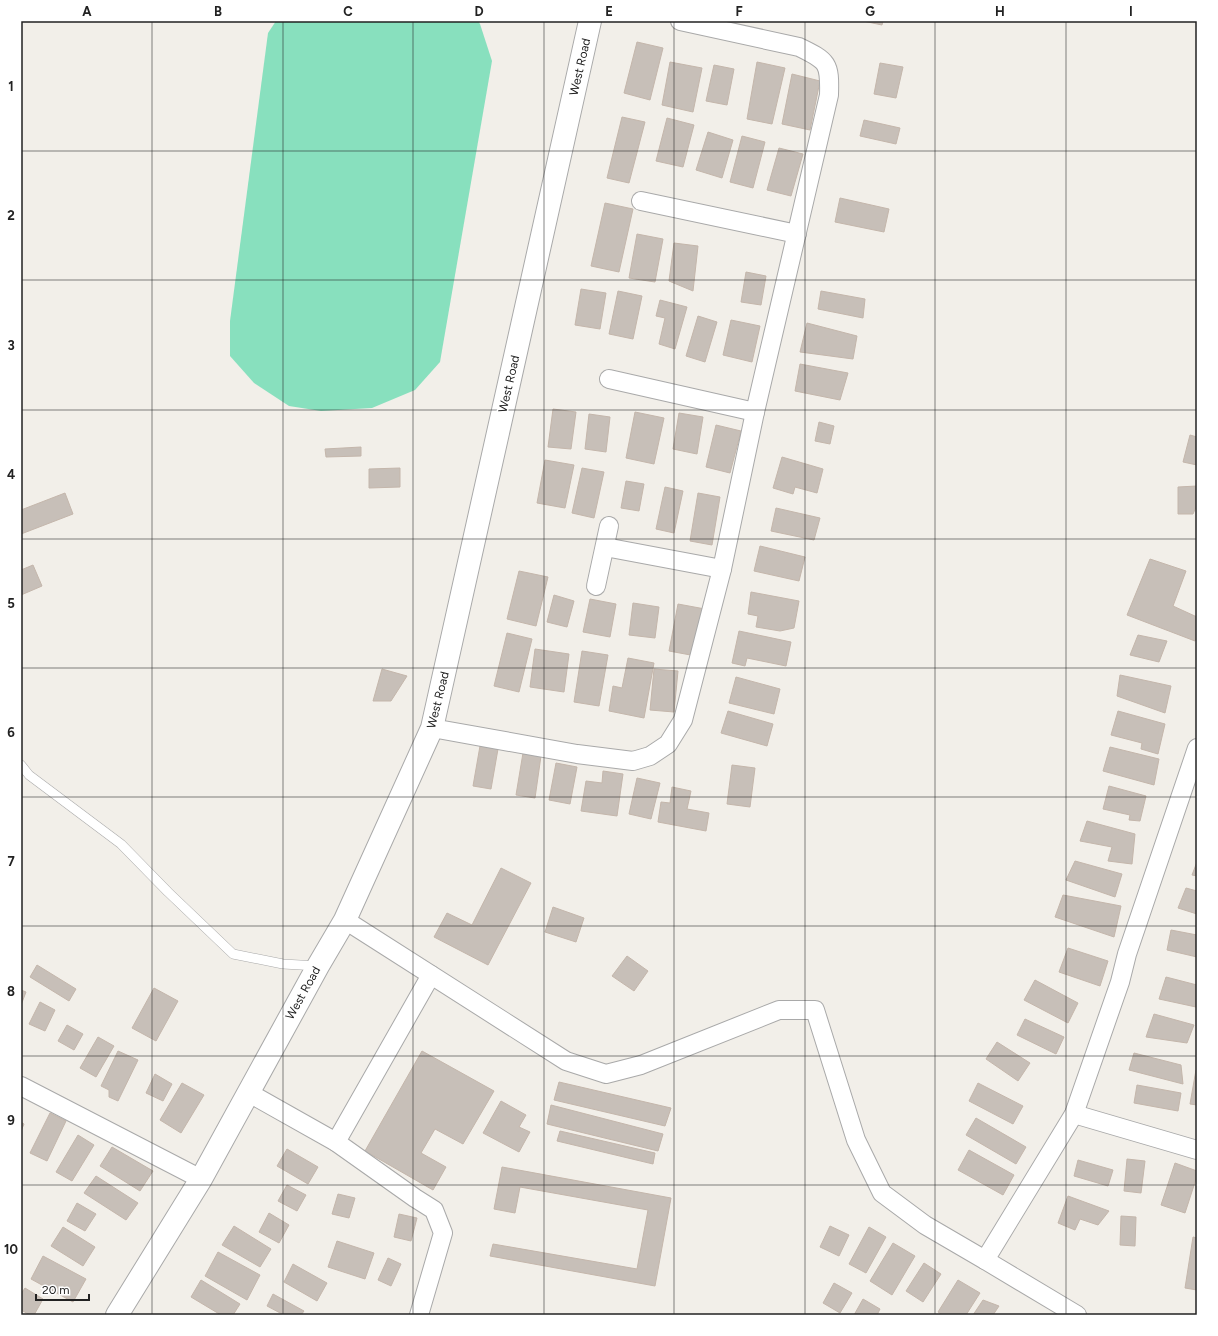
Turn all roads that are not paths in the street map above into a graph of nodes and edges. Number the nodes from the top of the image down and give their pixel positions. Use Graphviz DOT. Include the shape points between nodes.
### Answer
graph roads {
  1 [pos="590,21"];
  2 [pos="680,21"];
  3 [pos="641,201"];
  4 [pos="797,234"];
  5 [pos="609,379"];
  6 [pos="755,412"];
  7 [pos="609,526"];
  8 [pos="605,547"];
  9 [pos="722,569"];
  10 [pos="596,586"];
  11 [pos="432,728"];
  12 [pos="1197,748"];
  13 [pos="21,765"];
  14 [pos="345,920"];
  15 [pos="318,966"];
  16 [pos="431,975"];
  17 [pos="21,1086"];
  18 [pos="249,1093"];
  19 [pos="1074,1114"];
  20 [pos="336,1142"];
  21 [pos="1197,1150"];
  22 [pos="201,1179"];
  23 [pos="985,1260"];
  24 [pos="117,1315"];
  25 [pos="419,1315"];
  26 [pos="1077,1315"];
  1 -- 11 [label="street, West Road"];
  2 -- 4 [label="street" via="799,48 814,54 826,63 830,77 829,95"];
  3 -- 4 [label="street"];
  4 -- 6 [label="street"];
  5 -- 6 [label="street"];
  6 -- 9 [label="street"];
  7 -- 8 [label="street"];
  8 -- 9 [label="street"];
  8 -- 10 [label="street"];
  9 -- 11 [label="street" via="683,720 668,744 650,756 633,761 576,754"];
  11 -- 14 [label="street, West Road"];
  12 -- 19 [label="street"];
  13 -- 15 [label="lane" via="29,775 121,844 233,954 283,964"];
  14 -- 15 [label="street, West Road"];
  14 -- 16 [label="street"];
  15 -- 18 [label="street, West Road"];
  16 -- 20 [label="street"];
  16 -- 23 [label="street" via="566,1061 606,1074 641,1065 779,1010 815,1010 856,1140 882,1193 925,1225"];
  17 -- 22 [label="street"];
  18 -- 20 [label="street"];
  18 -- 22 [label="street, West Road"];
  19 -- 21 [label="street"];
  19 -- 23 [label="street"];
  20 -- 25 [label="street" via="434,1210 443,1233"];
  22 -- 24 [label="street, West Road"];
  23 -- 26 [label="street"];
}
